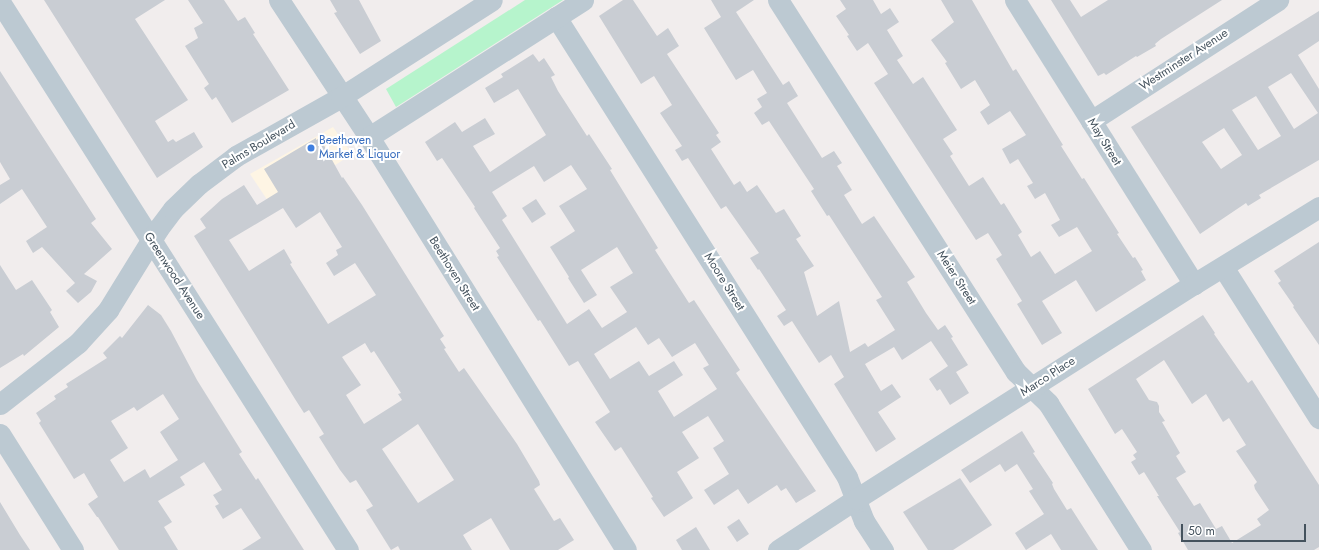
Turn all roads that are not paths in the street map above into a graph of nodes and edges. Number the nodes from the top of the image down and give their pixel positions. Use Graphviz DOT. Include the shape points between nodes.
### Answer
graph roads {
  1 [pos="279,0"];
  2 [pos="492,0"];
  3 [pos="583,0"];
  4 [pos="778,0"];
  5 [pos="1015,0"];
  6 [pos="1278,0"];
  7 [pos="0,2"];
  8 [pos="556,17"];
  9 [pos="342,97"];
  10 [pos="1091,121"];
  11 [pos="369,137"];
  12 [pos="1319,207"];
  13 [pos="150,239"];
  14 [pos="1223,267"];
  15 [pos="1194,284"];
  16 [pos="1032,387"];
  17 [pos="0,404"];
  18 [pos="1319,418"];
  19 [pos="0,434"];
  20 [pos="856,499"];
  21 [pos="73,550"];
  22 [pos="348,550"];
  23 [pos="626,550"];
  24 [pos="778,550"];
  25 [pos="883,550"];
  26 [pos="1141,550"];
  1 -- 9 [label="street, Beethoven Street"];
  2 -- 9 [label="street, Palms Boulevard"];
  3 -- 8 [label="street"];
  4 -- 16 [label="street, Meier Street" via="1016,372"];
  5 -- 10 [label="street, May Street"];
  6 -- 10 [label="street, Westminster Avenue"];
  7 -- 13 [label="street, Greenwood Avenue"];
  8 -- 11 [label="street"];
  8 -- 20 [label="street, Moore Street" via="847,477"];
  9 -- 11 [label="street, Beethoven Street"];
  9 -- 13 [label="street, Palms Boulevard" via="236,156 199,184 173,209"];
  10 -- 15 [label="street, May Street"];
  11 -- 23 [label="street, Beethoven Street"];
  12 -- 14 [label="street, Marco Place"];
  13 -- 17 [label="street, Palms Boulevard" via="108,310 78,343"];
  13 -- 22 [label="street, Greenwood Avenue"];
  14 -- 15 [label="street, Marco Place"];
  14 -- 18 [label="street"];
  15 -- 16 [label="street, Marco Place"];
  16 -- 20 [label="street, Marco Place"];
  16 -- 26 [label="street, Meier Street" via="1048,403"];
  19 -- 21 [label="street"];
  20 -- 24 [label="street, Marco Place"];
  20 -- 25 [label="street, Moore Street" via="864,521"];
}
